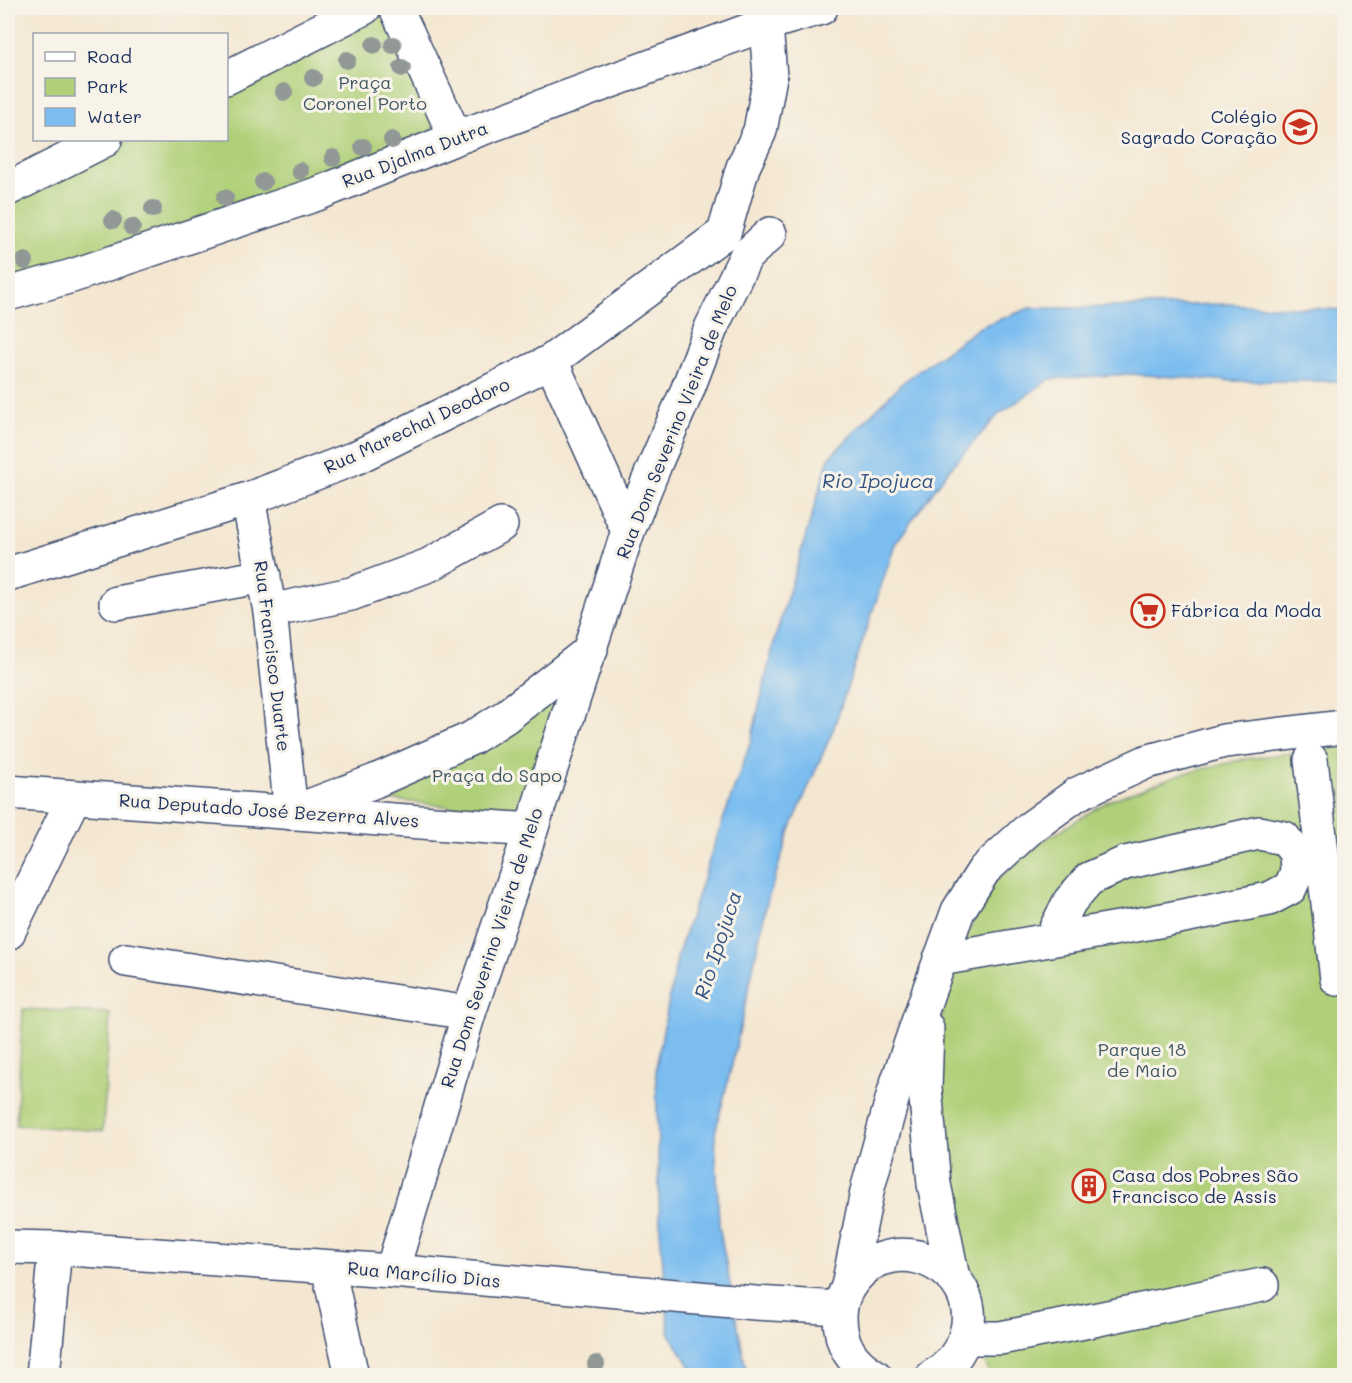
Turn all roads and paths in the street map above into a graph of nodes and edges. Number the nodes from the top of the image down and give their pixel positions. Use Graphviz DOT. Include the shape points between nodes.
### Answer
graph roads {
  1 [pos="364,8"];
  2 [pos="396,8"];
  3 [pos="821,8"];
  4 [pos="766,24"];
  5 [pos="228,77"];
  6 [pos="456,138"];
  7 [pos="103,141"];
  8 [pos="8,189"];
  9 [pos="770,234"];
  10 [pos="8,294"];
  11 [pos="551,361"];
  12 [pos="248,499"];
  13 [pos="501,525"];
  14 [pos="628,531"];
  15 [pos="8,574"];
  16 [pos="264,576"];
  17 [pos="116,603"];
  18 [pos="270,611"];
  19 [pos="591,650"];
  20 [pos="1344,727"];
  21 [pos="1311,760"];
  22 [pos="8,792"];
  23 [pos="74,797"];
  24 [pos="291,813"];
  25 [pos="531,830"];
  26 [pos="1335,880"];
  27 [pos="8,933"];
  28 [pos="1050,940"];
  29 [pos="940,959"];
  30 [pos="126,960"];
  31 [pos="1344,978"];
  32 [pos="928,993"];
  33 [pos="469,1013"];
  34 [pos="8,1247"];
  35 [pos="54,1248"];
  36 [pos="328,1267"];
  37 [pos="392,1271"];
  38 [pos="953,1278"];
  39 [pos="1262,1285"];
  40 [pos="844,1297"];
  41 [pos="964,1341"];
  42 [pos="43,1376"];
  43 [pos="352,1376"];
  44 [pos="875,1376"];
  45 [pos="933,1376"];
  46 [pos="973,1376"];
  1 -- 5 [label="street"];
  2 -- 6 [label="street"];
  3 -- 4 [label="street, Rua Djalma Dutra"];
  4 -- 6 [label="street, Rua Djalma Dutra"];
  4 -- 11 [label="street, Rua Marechal Deodoro" via="771,77 760,131 743,167 724,233"];
  6 -- 10 [label="street, Rua Djalma Dutra" via="317,194"];
  7 -- 8 [label="street"];
  9 -- 14 [label="street, Rua Dom Severino Vieira de Melo" via="746,256 711,328"];
  11 -- 12 [label="street, Rua Marechal Deodoro" via="355,458"];
  11 -- 14 [label="street"];
  12 -- 15 [label="street, Rua Marechal Deodoro"];
  12 -- 16 [label="street, Rua Francisco Duarte"];
  13 -- 18 [label="street" via="429,565 351,594"];
  14 -- 19 [label="street, Rua Dom Severino Vieira de Melo"];
  16 -- 17 [label="street"];
  16 -- 18 [label="street, Rua Francisco Duarte"];
  18 -- 24 [label="street, Rua Francisco Duarte"];
  19 -- 24 [label="street" via="472,738"];
  19 -- 25 [label="street, Rua Dom Severino Vieira de Melo"];
  20 -- 29 [label="street" via="1224,741 1146,762 1077,794 1030,828 984,870 958,911"];
  21 -- 26 [label="street"];
  22 -- 23 [label="street, Rua Deputado José Bezerra Alves"];
  23 -- 24 [label="street, Rua Deputado José Bezerra Alves"];
  23 -- 27 [label="street"];
  24 -- 25 [label="street, Rua Deputado José Bezerra Alves"];
  25 -- 33 [label="street, Rua Dom Severino Vieira de Melo"];
  26 -- 31 [label="street" via="1336,979"];
  28 -- 28 [label="street" via="1269,899 1290,888 1297,872 1296,853 1284,838 1259,834 1125,863 1089,879 1070,901"];
  28 -- 29 [label="street"];
  29 -- 32 [label="street"];
  30 -- 33 [label="street"];
  32 -- 38 [label="street" via="925,1088 934,1184"];
  32 -- 40 [label="street" via="877,1154"];
  33 -- 37 [label="street, Rua Dom Severino Vieira de Melo"];
  34 -- 35 [label="street, Rua Marcílio Dias"];
  35 -- 36 [label="street, Rua Marcílio Dias"];
  35 -- 42 [label="street"];
  36 -- 37 [label="street, Rua Marcílio Dias"];
  36 -- 43 [label="street"];
  37 -- 40 [label="street, Rua Marcílio Dias" via="755,1303"];
  38 -- 40 [label="street" via="938,1264 898,1255 861,1270"];
  38 -- 41 [label="street" via="967,1310"];
  39 -- 41 [label="street" via="1000,1338"];
  40 -- 44 [label="street" via="840,1330 847,1351"];
  41 -- 45 [label="street" via="953,1360"];
  41 -- 46 [label="street"];
}
